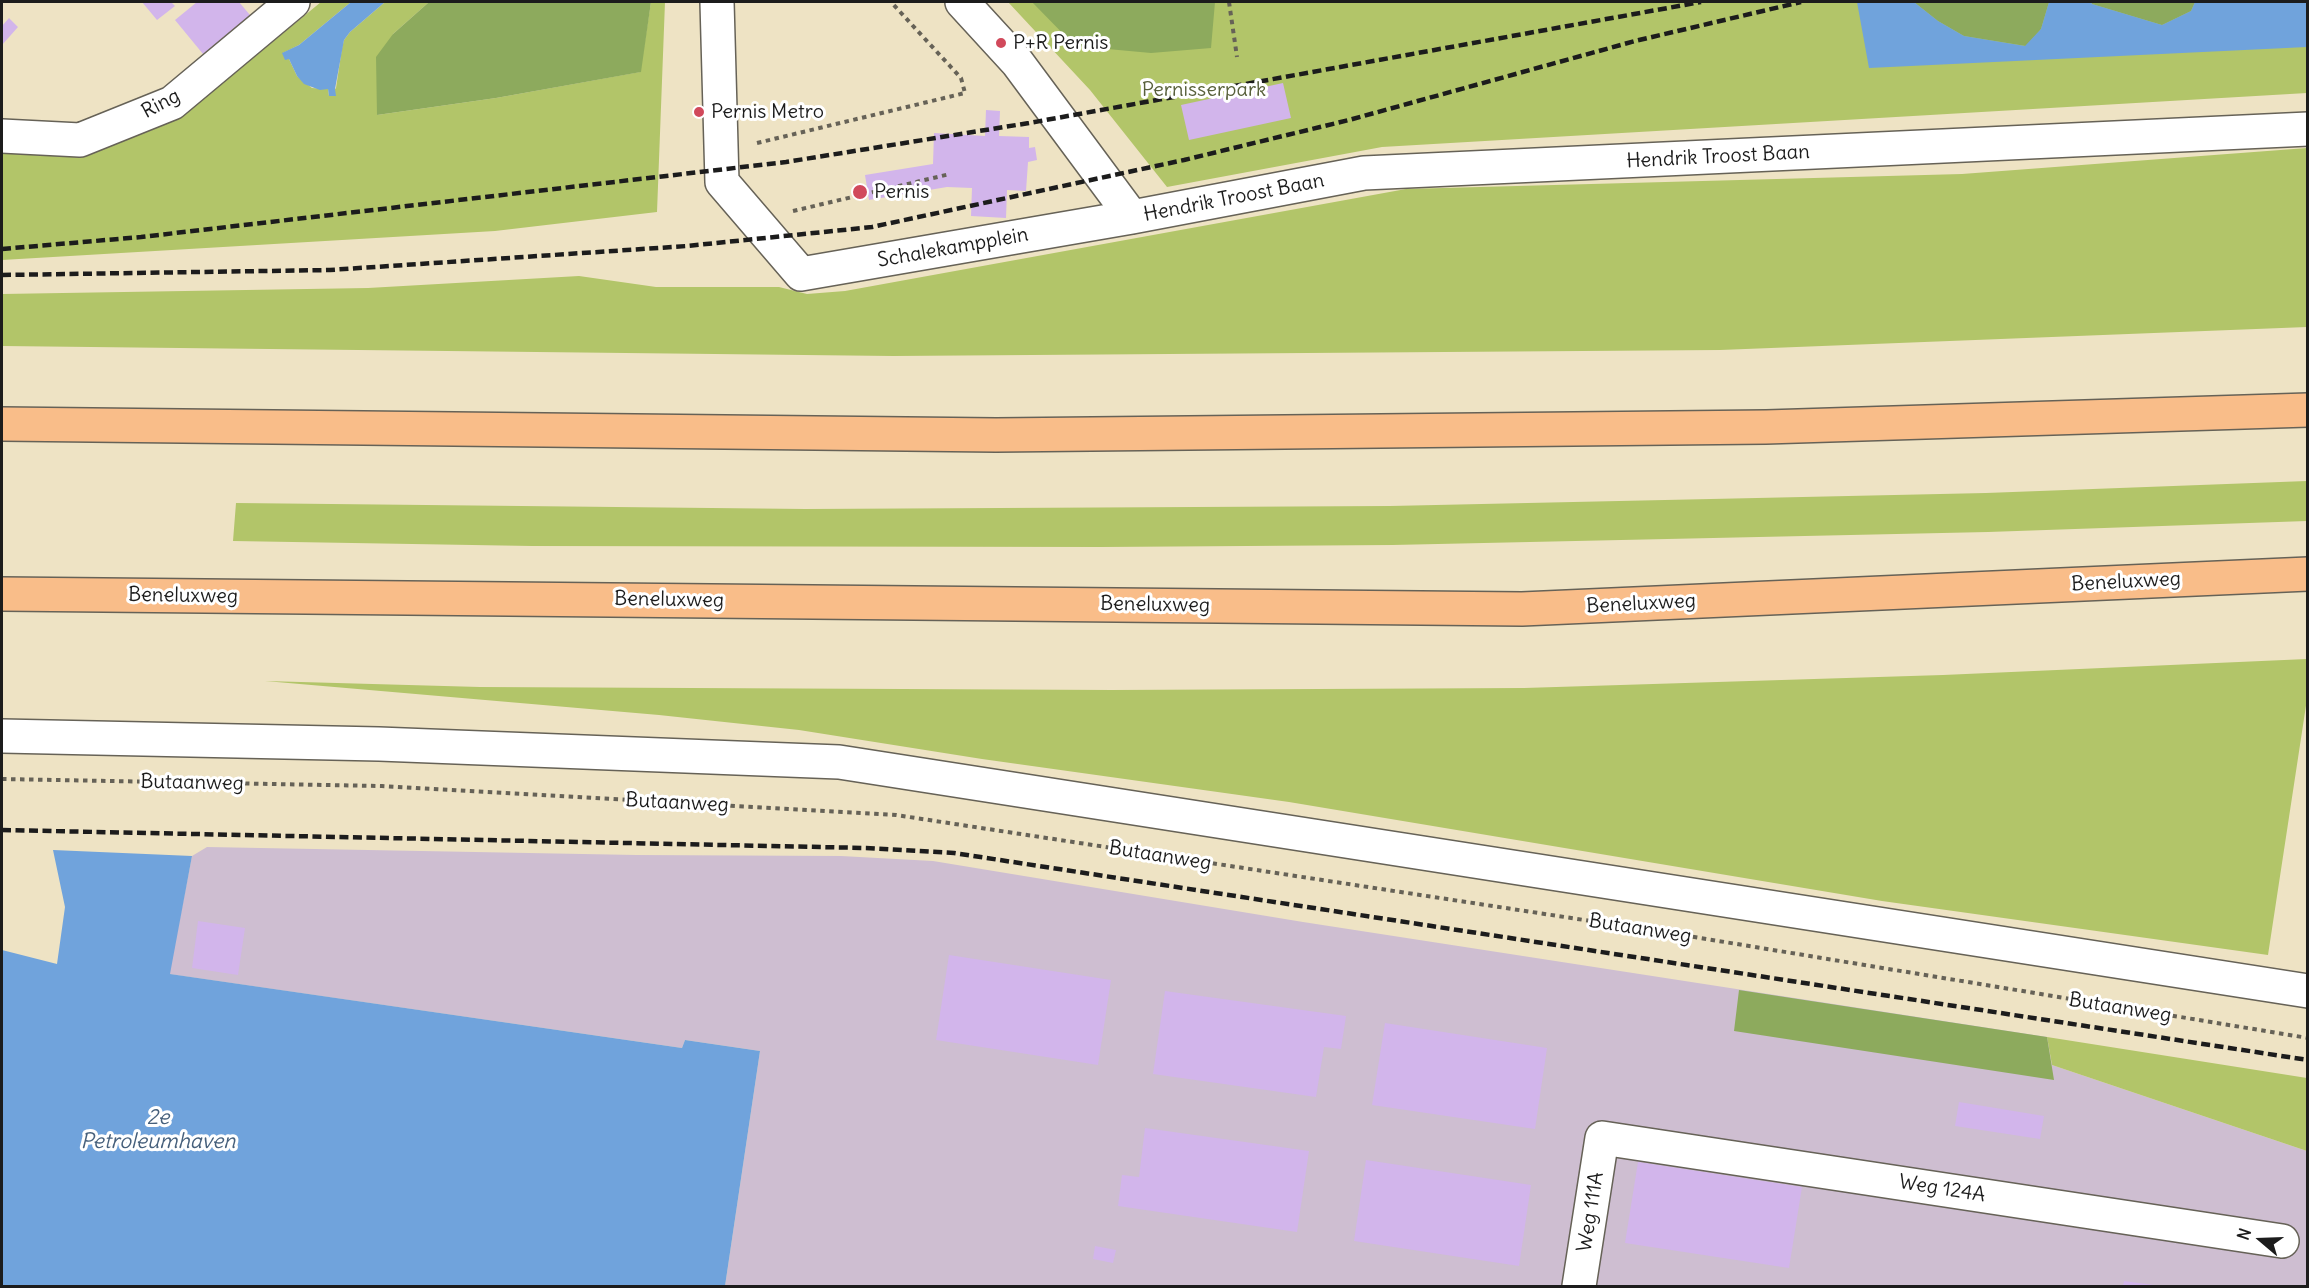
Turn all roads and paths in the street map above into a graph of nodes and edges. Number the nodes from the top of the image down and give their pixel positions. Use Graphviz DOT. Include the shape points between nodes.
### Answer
graph roads {
  1 [pos="293,2"];
  2 [pos="717,2"];
  3 [pos="891,2"];
  4 [pos="962,2"];
  5 [pos="1229,2"];
  6 [pos="1237,57"];
  7 [pos="2307,129"];
  8 [pos="2,136"];
  9 [pos="721,152"];
  10 [pos="950,174"];
  11 [pos="1132,217"];
  12 [pos="755,220"];
  13 [pos="2307,410"];
  14 [pos="2,424"];
  15 [pos="2307,574"];
  16 [pos="2,594"];
  17 [pos="2,736"];
  18 [pos="2,779"];
  19 [pos="2307,991"];
  20 [pos="2307,1038"];
  21 [pos="1602,1138"];
  22 [pos="2282,1241"];
  23 [pos="1579,1287"];
  1 -- 8 [label="street, Ring" via="172,103 80,140"];
  2 -- 9 [label="street, Schalekampplein"];
  3 -- 9 [label="path" via="961,78 965,93"];
  4 -- 11 [label="street" via="1017,62"];
  5 -- 6 [label="path"];
  7 -- 11 [label="street, Hendrik Troost Baan" via="1364,173"];
  9 -- 12 [label="street, Schalekampplein" via="722,182"];
  10 -- 12 [label="path"];
  11 -- 12 [label="street, Schalekampplein" via="801,274"];
  13 -- 14 [label="highway" via="1766,427 996,435"];
  15 -- 16 [label="highway, Beneluxweg" via="1522,609"];
  17 -- 19 [label="street" via="380,744 839,762"];
  18 -- 20 [label="path, Butaanweg" via="382,786 896,815 1676,934"];
  21 -- 22 [label="street, Weg 124A"];
  21 -- 23 [label="street, Weg 111A"];
}
